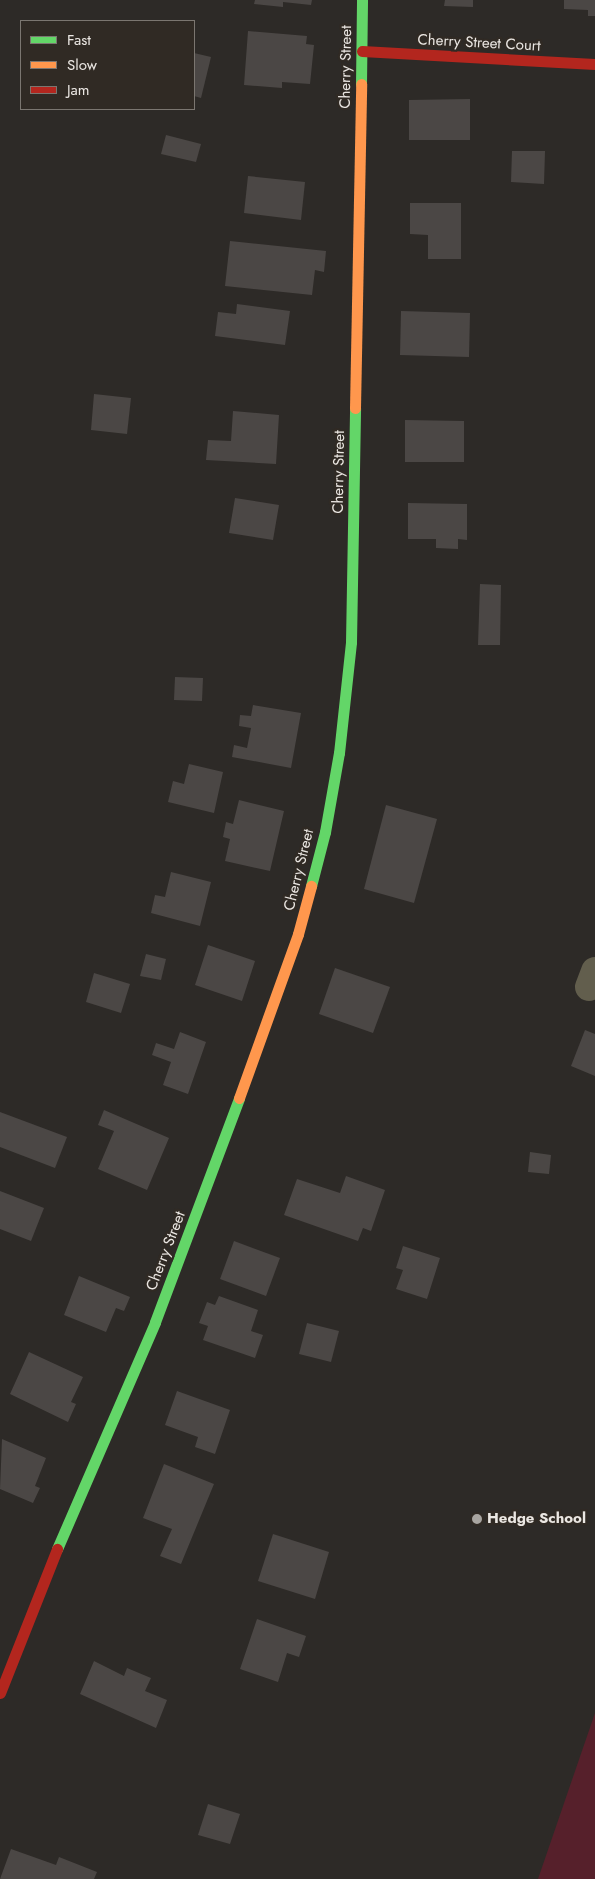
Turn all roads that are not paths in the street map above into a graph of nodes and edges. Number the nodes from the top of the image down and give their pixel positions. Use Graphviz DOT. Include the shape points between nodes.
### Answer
graph roads {
  1 [pos="362,0"];
  2 [pos="362,51"];
  3 [pos="595,64"];
  4 [pos="0,1693"];
  1 -- 2 [label="main road, Cherry Street"];
  2 -- 3 [label="main road, Cherry Street Court"];
  2 -- 4 [label="main road, Cherry Street" via="352,642 339,753 325,832 298,934 226,1134 155,1322 68,1521"];
}
